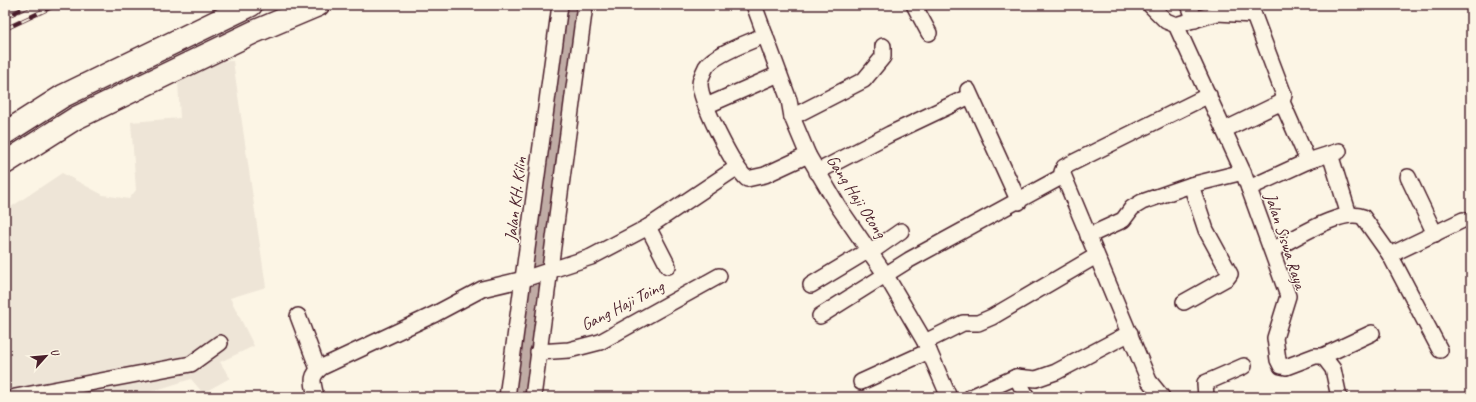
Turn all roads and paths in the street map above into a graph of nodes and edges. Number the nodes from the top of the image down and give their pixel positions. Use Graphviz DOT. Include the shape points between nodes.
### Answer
graph roads {
  1 [pos="251,5"];
  2 [pos="318,5"];
  3 [pos="560,5"];
  4 [pos="585,5"];
  5 [pos="754,5"];
  6 [pos="914,5"];
  7 [pos="1150,5"];
  8 [pos="1189,5"];
  9 [pos="1251,10"];
  10 [pos="1195,20"];
  11 [pos="1176,25"];
  12 [pos="929,33"];
  13 [pos="765,35"];
  14 [pos="883,46"];
  15 [pos="779,74"];
  16 [pos="1208,95"];
  17 [pos="1282,102"];
  18 [pos="706,106"];
  19 [pos="792,117"];
  20 [pos="1224,130"];
  21 [pos="5,133"];
  22 [pos="808,155"];
  23 [pos="1308,161"];
  24 [pos="5,163"];
  25 [pos="736,168"];
  26 [pos="817,172"];
  27 [pos="1243,172"];
  28 [pos="1063,176"];
  29 [pos="1408,177"];
  30 [pos="1192,185"];
  31 [pos="1249,188"];
  32 [pos="1019,202"];
  33 [pos="1349,215"];
  34 [pos="1463,220"];
  35 [pos="648,226"];
  36 [pos="901,231"];
  37 [pos="1434,234"];
  38 [pos="1088,236"];
  39 [pos="1272,250"];
  40 [pos="870,251"];
  41 [pos="1390,255"];
  42 [pos="1096,256"];
  43 [pos="668,266"];
  44 [pos="538,274"];
  45 [pos="885,274"];
  46 [pos="719,276"];
  47 [pos="811,285"];
  48 [pos="1184,302"];
  49 [pos="298,316"];
  50 [pos="820,316"];
  51 [pos="1372,333"];
  52 [pos="1130,334"];
  53 [pos="220,343"];
  54 [pos="927,347"];
  55 [pos="1440,350"];
  56 [pos="538,352"];
  57 [pos="1323,356"];
  58 [pos="1244,366"];
  59 [pos="318,369"];
  60 [pos="1016,377"];
  61 [pos="861,382"];
  62 [pos="15,397"];
  63 [pos="316,397"];
  64 [pos="507,397"];
  65 [pos="533,397"];
  66 [pos="949,397"];
  67 [pos="971,397"];
  68 [pos="1027,397"];
  69 [pos="1162,397"];
  70 [pos="1206,397"];
  71 [pos="1339,397"];
  1 -- 21 [label="highway" via="63,96"];
  2 -- 24 [label="highway" via="254,32 76,118"];
  3 -- 44 [label="street, Jalan KH. Kilin"];
  4 -- 44 [label="street, Jalan KH. Kilin"];
  5 -- 13 [label="street, Gang Haji Otong"];
  6 -- 12 [label="street"];
  7 -- 11 [label="street" via="1166,21"];
  8 -- 10 [label="street"];
  9 -- 10 [label="street" via="1216,13"];
  9 -- 17 [label="street" via="1284,95"];
  10 -- 11 [label="street"];
  11 -- 16 [label="street, Jalan Siswa Raya"];
  13 -- 15 [label="street, Gang Haji Otong"];
  13 -- 18 [label="street" via="713,60 706,67 700,83"];
  14 -- 19 [label="street" via="883,57 864,80"];
  15 -- 18 [label="street"];
  15 -- 19 [label="street, Gang Haji Otong" via="789,100"];
  16 -- 20 [label="street, Jalan Siswa Raya"];
  16 -- 28 [label="street" via="1064,167"];
  17 -- 20 [label="street"];
  17 -- 23 [label="street"];
  18 -- 25 [label="street"];
  19 -- 22 [label="street, Gang Haji Otong"];
  20 -- 27 [label="street, Jalan Siswa Raya"];
  22 -- 25 [label="street" via="755,178 747,179"];
  22 -- 26 [label="street, Gang Haji Otong"];
  23 -- 31 [label="street"];
  23 -- 33 [label="street" via="1334,153"];
  25 -- 35 [label="street"];
  26 -- 32 [label="street" via="969,93"];
  26 -- 40 [label="street, Gang Haji Otong"];
  27 -- 30 [label="street"];
  27 -- 31 [label="street, Jalan Siswa Raya"];
  28 -- 32 [label="street"];
  28 -- 38 [label="street"];
  29 -- 37 [label="street"];
  30 -- 38 [label="street" via="1142,202 1132,208 1123,220"];
  30 -- 48 [label="street" via="1206,230 1230,274"];
  31 -- 39 [label="street, Jalan Siswa Raya"];
  32 -- 45 [label="street" via="949,237"];
  33 -- 39 [label="street" via="1330,221"];
  33 -- 41 [label="street" via="1363,217"];
  34 -- 37 [label="street"];
  35 -- 43 [label="street"];
  35 -- 44 [label="street" via="591,257"];
  36 -- 40 [label="street"];
  37 -- 41 [label="street"];
  38 -- 42 [label="street"];
  39 -- 57 [label="street, Jalan Siswa Raya" via="1288,296 1276,338 1278,360 1281,366 1286,367 1315,356"];
  40 -- 45 [label="street, Gang Haji Otong"];
  40 -- 47 [label="street"];
  41 -- 55 [label="street"];
  42 -- 52 [label="street"];
  42 -- 54 [label="street" via="992,317 978,323 964,323"];
  44 -- 56 [label="street, Jalan KH. Kilin"];
  44 -- 59 [label="street" via="482,289"];
  44 -- 64 [label="street, Jalan KH. Kilin"];
  45 -- 50 [label="street"];
  45 -- 54 [label="street, Gang Haji Otong"];
  46 -- 56 [label="street, Gang Haji Toing" via="600,342 569,350"];
  49 -- 59 [label="street"];
  51 -- 57 [label="street"];
  52 -- 60 [label="street" via="1056,372 1036,379"];
  52 -- 69 [label="street" via="1149,381"];
  53 -- 62 [label="street" via="191,364"];
  54 -- 61 [label="street"];
  54 -- 66 [label="street, Gang Haji Otong"];
  56 -- 65 [label="street, Jalan KH. Kilin"];
  57 -- 71 [label="street" via="1333,369"];
  58 -- 70 [label="street" via="1205,384"];
  59 -- 63 [label="street" via="314,372 312,380"];
  60 -- 67 [label="street"];
  60 -- 68 [label="street"];
}
